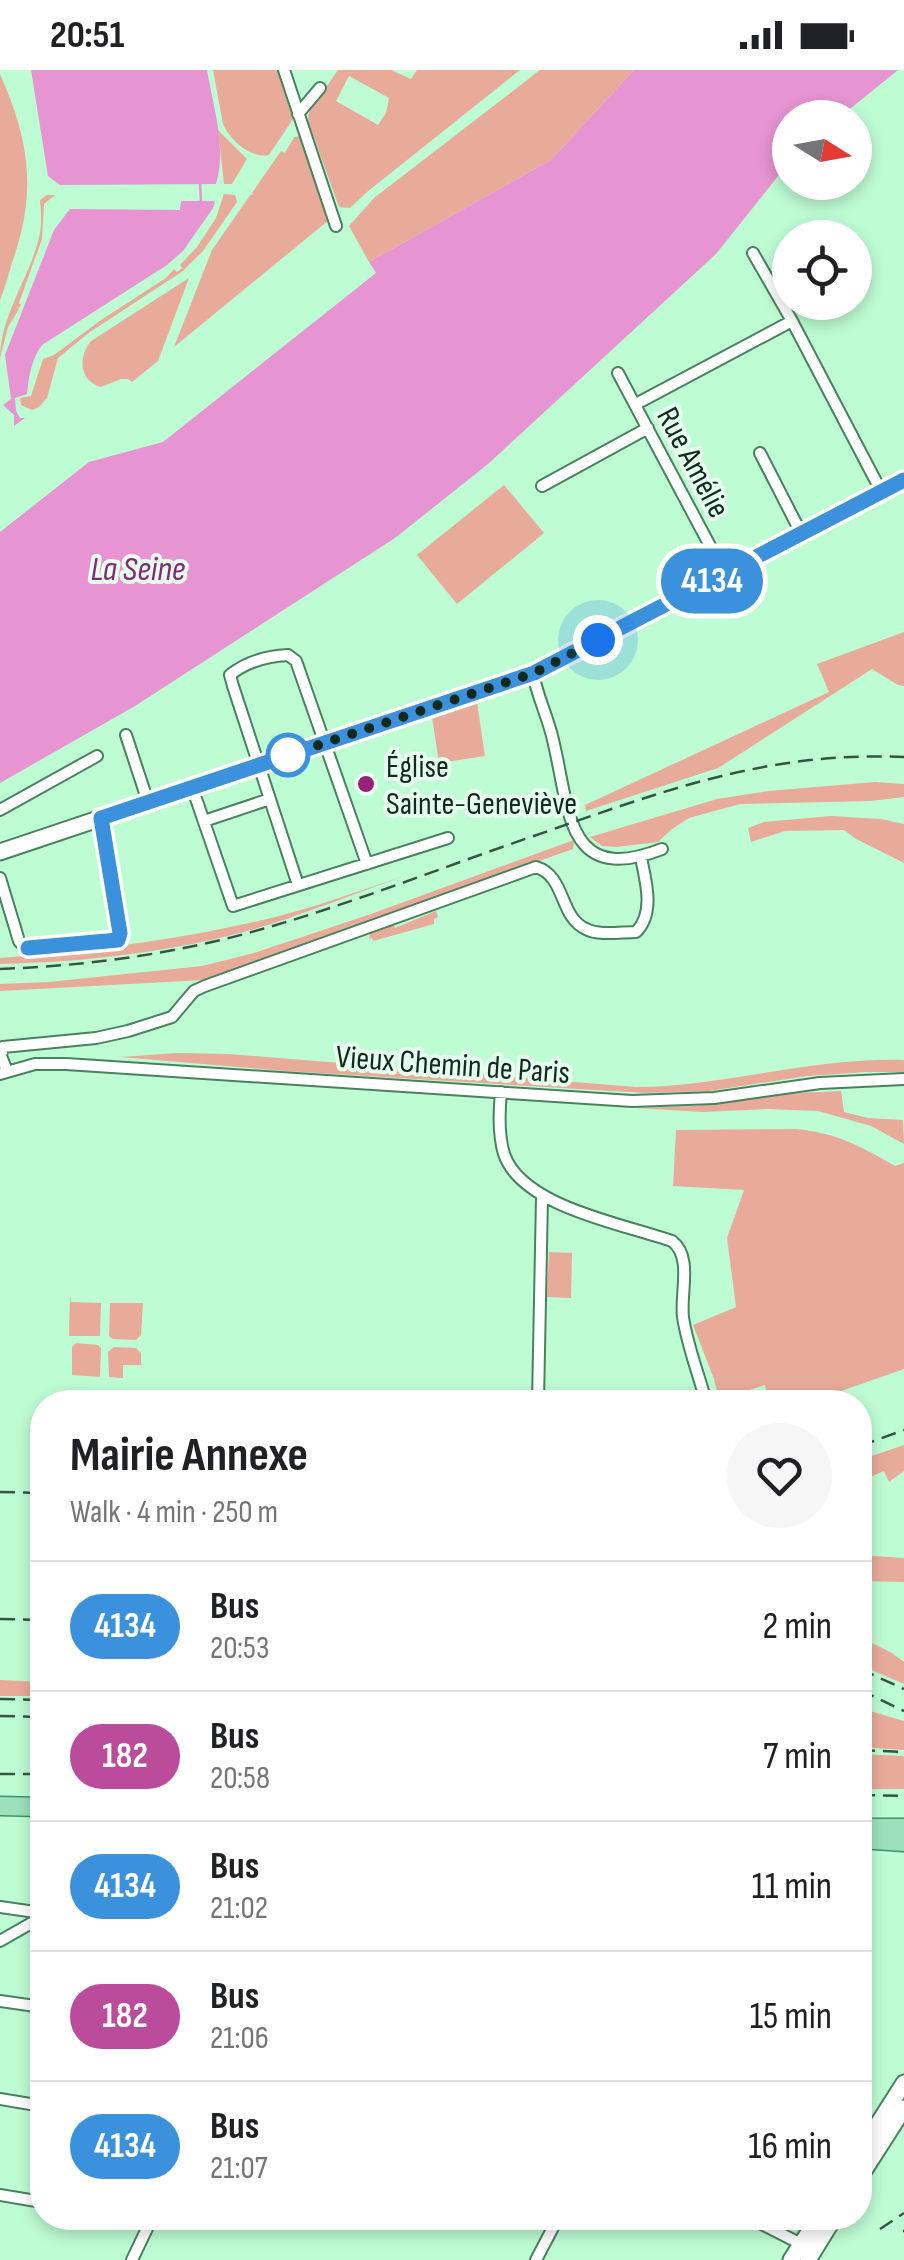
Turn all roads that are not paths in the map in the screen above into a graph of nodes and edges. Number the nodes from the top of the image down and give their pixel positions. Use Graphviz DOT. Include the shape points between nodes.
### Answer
graph roads {
  1 [pos="284,70"];
  2 [pos="320,88"];
  3 [pos="298,114"];
  4 [pos="336,226"];
  5 [pos="753,253"];
  6 [pos="792,321"];
  7 [pos="618,374"];
  8 [pos="636,404"];
  9 [pos="648,428"];
  10 [pos="760,453"];
  11 [pos="904,480"];
  12 [pos="542,486"];
  13 [pos="881,492"];
  14 [pos="802,534"];
  15 [pos="725,574"];
  16 [pos="534,673"];
  17 [pos="126,735"];
  18 [pos="325,742"];
  19 [pos="97,756"];
  20 [pos="258,764"];
  21 [pos="192,787"];
  22 [pos="270,800"];
  23 [pos="148,802"];
  24 [pos="0,810"];
  25 [pos="101,818"];
  26 [pos="204,821"];
  27 [pos="448,838"];
  28 [pos="662,850"];
  29 [pos="0,852"];
  30 [pos="640,858"];
  31 [pos="367,864"];
  32 [pos="0,878"];
  33 [pos="298,885"];
  34 [pos="4,1072"];
  35 [pos="904,1079"];
  36 [pos="501,1092"];
  37 [pos="542,1197"];
  38 [pos="538,1390"];
  39 [pos="703,1390"];
  40 [pos="0,1806"];
  41 [pos="30,1807"];
  42 [pos="0,1818"];
  43 [pos="30,1818"];
  44 [pos="872,1828"];
  45 [pos="904,1828"];
  46 [pos="872,1841"];
  47 [pos="904,1842"];
  48 [pos="0,1906"];
  49 [pos="30,1912"];
  50 [pos="30,1922"];
  51 [pos="0,1941"];
  52 [pos="0,2001"];
  53 [pos="30,2006"];
  54 [pos="904,2084"];
  55 [pos="0,2099"];
  56 [pos="30,2104"];
  57 [pos="904,2108"];
  58 [pos="872,2129"];
  59 [pos="872,2158"];
  60 [pos="0,2195"];
  61 [pos="30,2200"];
  62 [pos="146,2230"];
  63 [pos="552,2230"];
  64 [pos="770,2230"];
  65 [pos="824,2230"];
  66 [pos="807,2252"];
  67 [pos="132,2260"];
  68 [pos="536,2260"];
  69 [pos="790,2260"];
  1 -- 3 [label="street"];
  2 -- 3 [label="street"];
  3 -- 4 [label="street"];
  5 -- 6 [label="street"];
  6 -- 8 [label="street"];
  6 -- 13 [label="street"];
  7 -- 8 [label="street, Rue Amélie"];
  8 -- 9 [label="street, Rue Amélie"];
  9 -- 12 [label="street"];
  9 -- 15 [label="street, Rue Amélie"];
  10 -- 14 [label="street"];
  11 -- 13 [label="main road"];
  13 -- 14 [label="main road"];
  14 -- 15 [label="main road"];
  15 -- 16 [label="main road"];
  16 -- 18 [label="main road"];
  16 -- 30 [label="street" via="579,840 601,857"];
  17 -- 23 [label="street"];
  18 -- 20 [label="main road"];
  18 -- 20 [label="street" via="296,662 276,655 241,666 230,674"];
  18 -- 31 [label="street"];
  19 -- 24 [label="street"];
  20 -- 21 [label="main road"];
  20 -- 22 [label="street"];
  21 -- 23 [label="main road"];
  21 -- 26 [label="street"];
  22 -- 26 [label="street"];
  22 -- 33 [label="street"];
  23 -- 25 [label="main road"];
  25 -- 29 [label="main road"];
  25 -- 32 [label="street" via="118,940 24,947"];
  26 -- 33 [label="street" via="233,906"];
  27 -- 31 [label="street"];
  28 -- 30 [label="street"];
  30 -- 34 [label="street" via="648,907 636,932 584,929 550,874 536,867 205,986 172,1017 96,1038 3,1047"];
  31 -- 33 [label="street"];
  34 -- 36 [label="street, Vieux Chemin de Paris" via="34,1064 85,1064"];
  35 -- 36 [label="street, Vieux Chemin de Paris" via="672,1101"];
  36 -- 37 [label="street" via="504,1154"];
  37 -- 38 [label="street"];
  37 -- 39 [label="street" via="678,1245 685,1324"];
  40 -- 41 [label="main road"];
  42 -- 43 [label="main road"];
  44 -- 45 [label="main road"];
  46 -- 47 [label="main road"];
  48 -- 49 [label="street"];
  50 -- 51 [label="street"];
  52 -- 53 [label="street"];
  54 -- 58 [label="main road"];
  55 -- 56 [label="street"];
  57 -- 59 [label="main road"];
  60 -- 61 [label="street"];
  62 -- 67 [label="street"];
  63 -- 68 [label="street"];
  64 -- 66 [label="street"];
  65 -- 66 [label="main road"];
  66 -- 69 [label="main road"];
}
